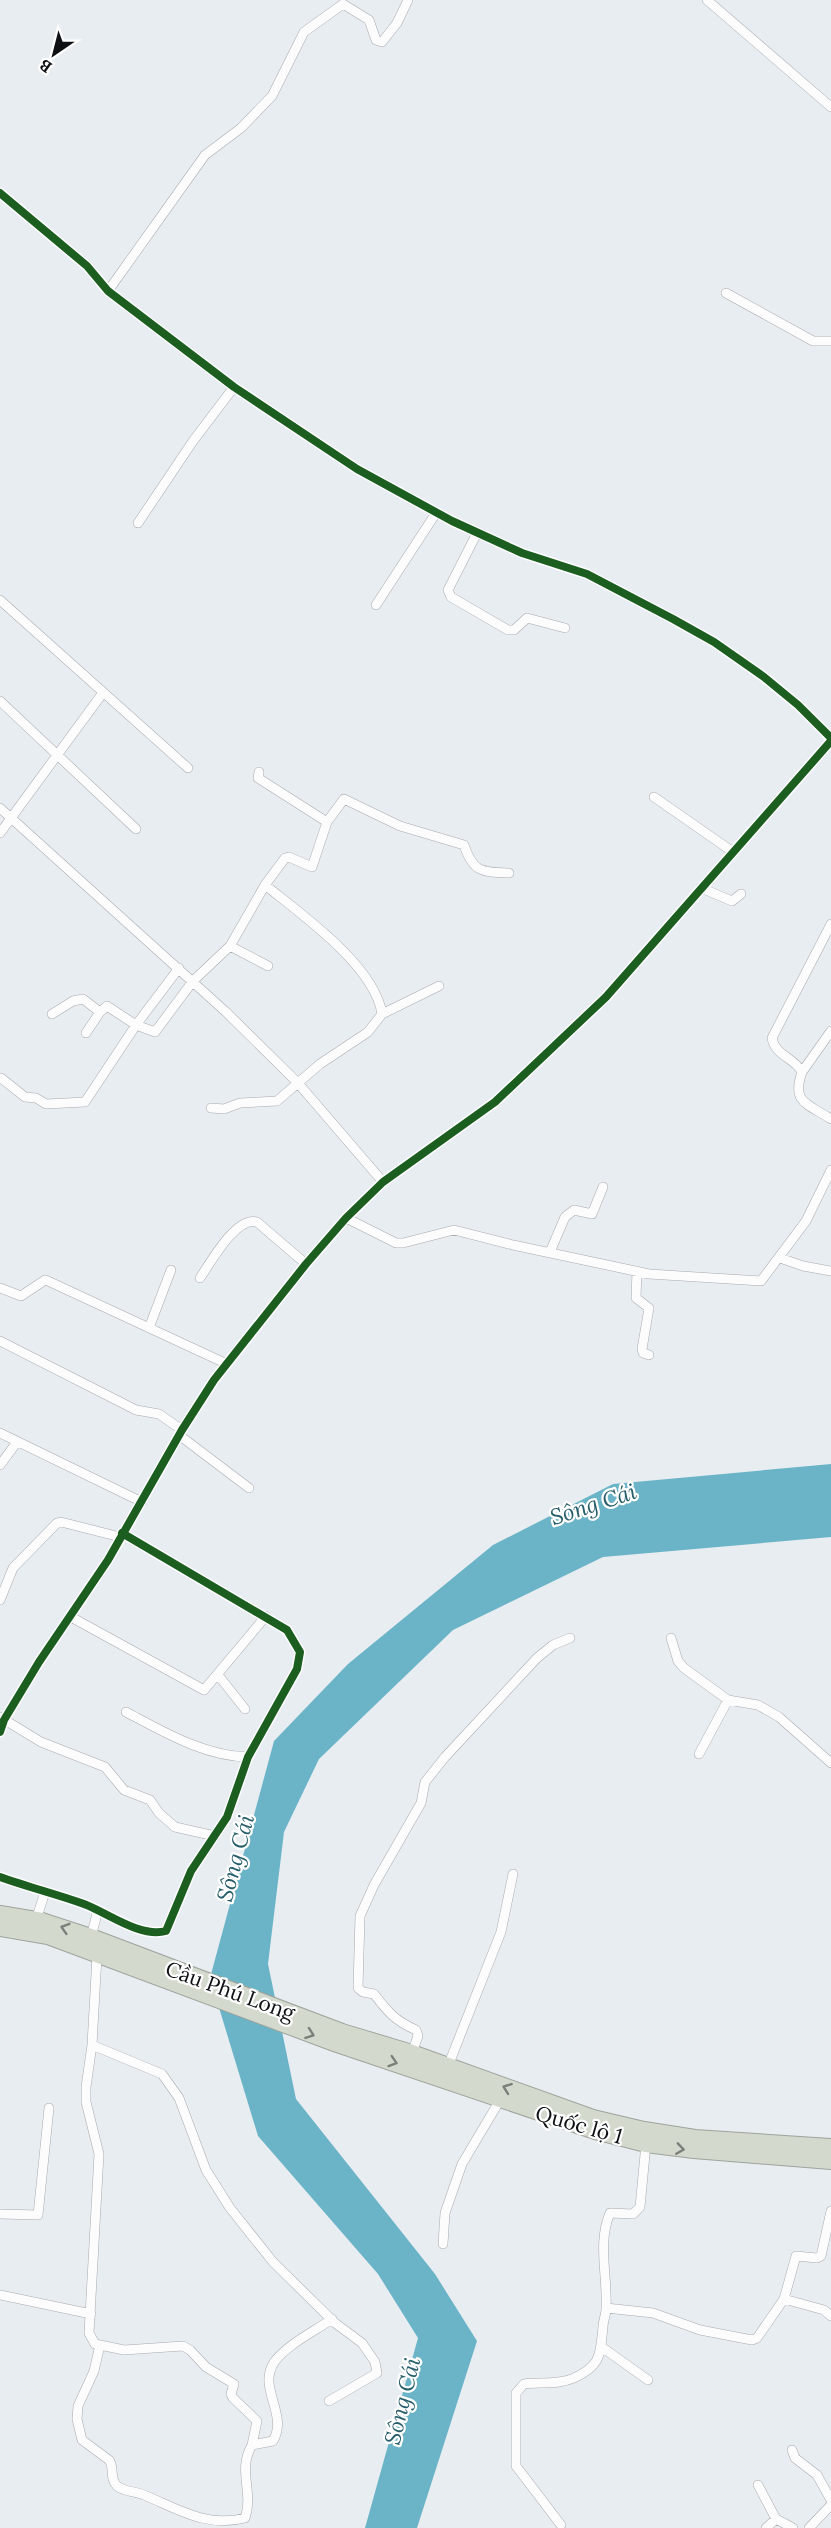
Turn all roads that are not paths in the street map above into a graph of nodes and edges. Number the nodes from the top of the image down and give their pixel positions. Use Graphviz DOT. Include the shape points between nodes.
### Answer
graph roads {
  1 [pos="408,0"];
  2 [pos="706,0"];
  3 [pos="831,107"];
  4 [pos="0,192"];
  5 [pos="108,291"];
  6 [pos="726,293"];
  7 [pos="831,341"];
  8 [pos="234,387"];
  9 [pos="436,513"];
  10 [pos="138,523"];
  11 [pos="477,532"];
  12 [pos="0,600"];
  13 [pos="376,605"];
  14 [pos="565,628"];
  15 [pos="102,694"];
  16 [pos="0,701"];
  17 [pos="831,739"];
  18 [pos="828,753"];
  19 [pos="57,754"];
  20 [pos="188,768"];
  21 [pos="259,772"];
  22 [pos="654,797"];
  23 [pos="0,808"];
  24 [pos="11,818"];
  25 [pos="327,822"];
  26 [pos="136,829"];
  27 [pos="0,833"];
  28 [pos="733,852"];
  29 [pos="508,873"];
  30 [pos="265,885"];
  31 [pos="701,888"];
  32 [pos="741,894"];
  33 [pos="831,924"];
  34 [pos="230,946"];
  35 [pos="268,966"];
  36 [pos="179,968"];
  37 [pos="194,981"];
  38 [pos="439,986"];
  39 [pos="100,1012"];
  40 [pos="52,1014"];
  41 [pos="382,1014"];
  42 [pos="136,1025"];
  43 [pos="831,1031"];
  44 [pos="86,1034"];
  45 [pos="802,1072"];
  46 [pos="2,1078"];
  47 [pos="297,1082"];
  48 [pos="211,1108"];
  49 [pos="831,1119"];
  50 [pos="831,1170"];
  51 [pos="383,1182"];
  52 [pos="603,1187"];
  53 [pos="346,1218"];
  54 [pos="550,1252"];
  55 [pos="780,1258"];
  56 [pos="306,1264"];
  57 [pos="171,1270"];
  58 [pos="637,1271"];
  59 [pos="831,1271"];
  60 [pos="200,1278"];
  61 [pos="0,1288"];
  62 [pos="149,1328"];
  63 [pos="0,1341"];
  64 [pos="649,1355"];
  65 [pos="227,1364"];
  66 [pos="0,1433"];
  67 [pos="180,1433"];
  68 [pos="16,1442"];
  69 [pos="0,1464"];
  70 [pos="249,1488"];
  71 [pos="142,1502"];
  72 [pos="121,1535"];
  73 [pos="0,1600"];
  74 [pos="71,1617"];
  75 [pos="266,1617"];
  76 [pos="570,1638"];
  77 [pos="671,1638"];
  78 [pos="218,1675"];
  79 [pos="728,1700"];
  80 [pos="245,1709"];
  81 [pos="126,1712"];
  82 [pos="2,1719"];
  83 [pos="0,1732"];
  84 [pos="699,1754"];
  85 [pos="248,1757"];
  86 [pos="831,1763"];
  87 [pos="215,1836"];
  88 [pos="513,1874"];
  89 [pos="0,1877"];
  90 [pos="45,1892"];
  91 [pos="98,1910"];
  92 [pos="0,1914"];
  93 [pos="36,1920"];
  94 [pos="0,1928"];
  95 [pos="91,1936"];
  96 [pos="97,1956"];
  97 [pos="118,1957"];
  98 [pos="339,2038"];
  99 [pos="92,2045"];
  100 [pos="412,2053"];
  101 [pos="448,2066"];
  102 [pos="500,2100"];
  103 [pos="49,2108"];
  104 [pos="646,2144"];
  105 [pos="831,2147"];
  106 [pos="831,2161"];
  107 [pos="831,2211"];
  108 [pos="0,2214"];
  109 [pos="443,2244"];
  110 [pos="0,2295"];
  111 [pos="784,2299"];
  112 [pos="606,2308"];
  113 [pos="91,2314"];
  114 [pos="831,2316"];
  115 [pos="332,2319"];
  116 [pos="100,2345"];
  117 [pos="603,2348"];
  118 [pos="648,2380"];
  119 [pos="329,2402"];
  120 [pos="252,2445"];
  121 [pos="792,2450"];
  122 [pos="758,2486"];
  123 [pos="831,2500"];
  124 [pos="831,2505"];
  125 [pos="776,2520"];
  126 [pos="561,2525"];
  127 [pos="766,2528"];
  128 [pos="793,2528"];
  129 [pos="809,2528"];
  1 -- 5 [label="street" via="382,42 376,40 369,20 343,4 304,32 272,96 241,128 205,155"];
  2 -- 3 [label="street"];
  4 -- 5 [label="street" via="87,266"];
  5 -- 8 [label="street"];
  6 -- 7 [label="street" via="813,341"];
  8 -- 9 [label="street" via="357,469"];
  8 -- 10 [label="street"];
  9 -- 11 [label="street"];
  9 -- 13 [label="street"];
  11 -- 14 [label="street" via="448,590 451,597 508,630 514,630 527,618"];
  11 -- 17 [label="street" via="522,553 587,574 694,630 764,677"];
  12 -- 15 [label="street"];
  15 -- 19 [label="street"];
  15 -- 20 [label="street"];
  16 -- 19 [label="street"];
  17 -- 18 [label="street"];
  18 -- 28 [label="street"];
  19 -- 24 [label="street"];
  19 -- 26 [label="street"];
  21 -- 25 [label="street" via="258,778"];
  22 -- 28 [label="street"];
  23 -- 24 [label="street"];
  24 -- 27 [label="street"];
  24 -- 36 [label="street" via="125,924"];
  25 -- 29 [label="street" via="340,803 349,799 400,826 464,845 469,860 480,870"];
  25 -- 30 [label="street" via="312,867 287,857"];
  28 -- 31 [label="street"];
  30 -- 34 [label="street"];
  30 -- 41 [label="street" via="322,931 358,968 378,996"];
  31 -- 32 [label="street" via="730,900"];
  31 -- 51 [label="street" via="606,997 495,1102"];
  33 -- 45 [label="street" via="772,1038 777,1051"];
  34 -- 35 [label="street"];
  34 -- 37 [label="street"];
  36 -- 37 [label="street"];
  36 -- 42 [label="street"];
  37 -- 42 [label="street" via="155,1032"];
  37 -- 47 [label="street"];
  38 -- 41 [label="street"];
  39 -- 40 [label="street" via="83,999"];
  39 -- 42 [label="street" via="107,1006"];
  39 -- 44 [label="street"];
  41 -- 47 [label="street" via="368,1032"];
  42 -- 46 [label="street" via="85,1102 46,1104 27,1098"];
  43 -- 45 [label="street"];
  45 -- 49 [label="street" via="797,1091 801,1100"];
  47 -- 48 [label="street" via="273,1103"];
  47 -- 51 [label="street"];
  50 -- 55 [label="street" via="806,1221"];
  51 -- 53 [label="street"];
  52 -- 54 [label="street" via="592,1214 574,1210 565,1217"];
  53 -- 54 [label="street" via="396,1243 454,1230"];
  53 -- 56 [label="street"];
  54 -- 58 [label="street"];
  55 -- 58 [label="street" via="761,1281"];
  55 -- 59 [label="street"];
  56 -- 60 [label="street" via="249,1220 232,1234"];
  56 -- 65 [label="street"];
  57 -- 62 [label="street"];
  58 -- 64 [label="street" via="636,1298 649,1308 642,1349"];
  61 -- 62 [label="street" via="21,1296 45,1280"];
  62 -- 65 [label="street"];
  63 -- 67 [label="street" via="136,1410 159,1414"];
  65 -- 67 [label="street"];
  66 -- 68 [label="street"];
  67 -- 70 [label="street"];
  67 -- 71 [label="street"];
  68 -- 69 [label="street"];
  68 -- 71 [label="street"];
  71 -- 72 [label="street"];
  72 -- 73 [label="street" via="57,1523 13,1568"];
  72 -- 74 [label="street"];
  72 -- 75 [label="street"];
  74 -- 78 [label="street" via="204,1690"];
  74 -- 82 [label="street"];
  75 -- 78 [label="street"];
  75 -- 85 [label="street" via="288,1630 300,1652 299,1661"];
  76 -- 100 [label="street" via="553,1645 537,1659 425,1782 422,1803 360,1916 358,1988 374,1994 387,2012 416,2030"];
  77 -- 79 [label="street" via="684,1668"];
  78 -- 80 [label="street"];
  79 -- 84 [label="street"];
  79 -- 86 [label="street" via="758,1705 779,1717"];
  81 -- 85 [label="street" via="186,1743"];
  82 -- 83 [label="street"];
  82 -- 87 [label="street" via="41,1742 105,1767 124,1790 150,1800 175,1827"];
  85 -- 87 [label="street" via="227,1817"];
  87 -- 91 [label="street" via="191,1871 166,1931 156,1933"];
  88 -- 101 [label="street" via="501,1932"];
  89 -- 90 [label="street"];
  90 -- 91 [label="street"];
  90 -- 93 [label="street"];
  91 -- 95 [label="street"];
  92 -- 93 [label="highway"];
  95 -- 93 [label="highway, one-way"];
  94 -- 96 [label="highway" via="48,1936"];
  95 -- 97 [label="highway"];
  96 -- 97 [label="highway"];
  96 -- 99 [label="street"];
  97 -- 98 [label="highway, Cầu Phú Long"];
  98 -- 100 [label="highway, Quốc lộ 1"];
  98 -- 102 [label="highway, Quốc lộ 1, one-way"];
  99 -- 113 [label="street" via="86,2102 99,2154"];
  99 -- 115 [label="street" via="162,2074 179,2098 206,2170 230,2208 273,2262"];
  100 -- 101 [label="highway, Quốc lộ 1"];
  105 -- 101 [label="highway, Quốc lộ 1, one-way" via="738,2142 644,2130 549,2103"];
  102 -- 104 [label="highway, Quốc lộ 1"];
  102 -- 109 [label="street" via="462,2164 445,2212"];
  103 -- 108 [label="street" via="38,2216"];
  104 -- 106 [label="highway, Quốc lộ 1, one-way"];
  104 -- 112 [label="street" via="640,2207 633,2214 612,2211 608,2218 603,2274"];
  107 -- 111 [label="street" via="823,2252 818,2258 796,2256"];
  110 -- 113 [label="street"];
  111 -- 112 [label="street" via="752,2340 700,2330 653,2313"];
  111 -- 114 [label="street" via="824,2310"];
  112 -- 117 [label="street"];
  113 -- 116 [label="street" via="90,2333 95,2344"];
  115 -- 119 [label="street" via="362,2343 378,2369"];
  115 -- 120 [label="street" via="276,2361 269,2386 278,2411 276,2436 273,2441"];
  116 -- 120 [label="street" via="124,2350 165,2346 190,2350 206,2367 234,2384 233,2398 257,2421"];
  116 -- 120 [label="street" via="94,2371 78,2406 78,2430 82,2440 109,2460 119,2488 145,2495 205,2523 223,2525 240,2520 249,2507 243,2471"];
  117 -- 118 [label="street"];
  117 -- 126 [label="street" via="593,2366 572,2379 524,2385 516,2392 516,2466"];
  121 -- 123 [label="street" via="795,2458 817,2475"];
  122 -- 125 [label="street"];
  124 -- 129 [label="street"];
  125 -- 127 [label="street"];
  125 -- 128 [label="street"];
}
